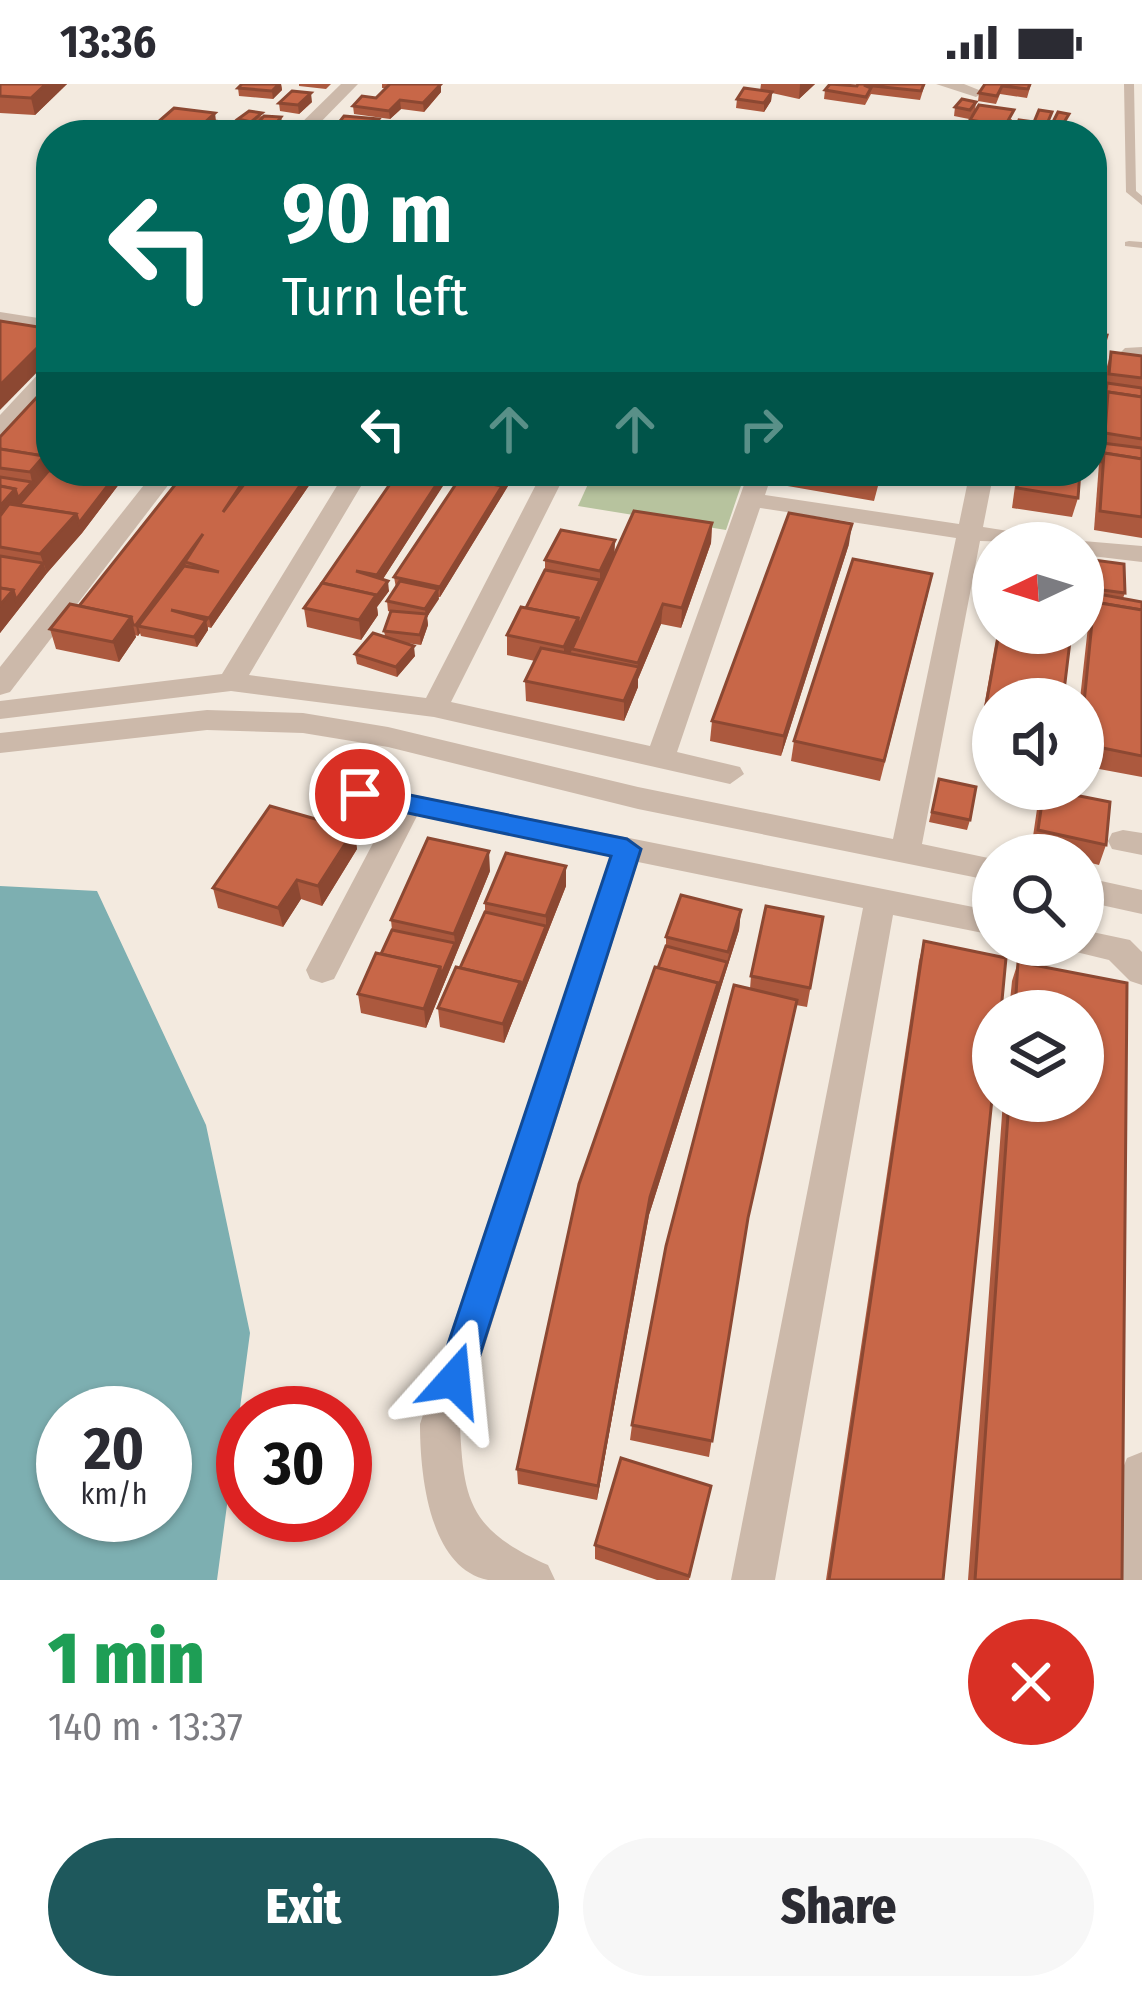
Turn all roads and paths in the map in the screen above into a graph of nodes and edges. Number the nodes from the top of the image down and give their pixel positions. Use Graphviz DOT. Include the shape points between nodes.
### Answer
graph roads {
  1 [pos="350,84"];
  2 [pos="944,84"];
  3 [pos="1129,84"];
  4 [pos="976,92"];
  5 [pos="313,120"];
  6 [pos="1142,202"];
  7 [pos="0,318"];
  8 [pos="36,324"];
  9 [pos="36,390"];
  10 [pos="0,428"];
  11 [pos="155,486"];
  12 [pos="349,486"];
  13 [pos="547,486"];
  14 [pos="756,486"];
  15 [pos="980,486"];
  16 [pos="752,500"];
  17 [pos="974,522"];
  18 [pos="972,535"];
  19 [pos="1104,550"];
  20 [pos="1142,554"];
  21 [pos="231,682"];
  22 [pos="0,686"];
  23 [pos="434,708"];
  24 [pos="0,710"];
  25 [pos="0,743"];
  26 [pos="661,756"];
  27 [pos="730,774"];
  28 [pos="360,794"];
  29 [pos="408,804"];
  30 [pos="627,849"];
  31 [pos="907,851"];
  32 [pos="972,865"];
  33 [pos="1104,894"];
  34 [pos="880,900"];
  35 [pos="1142,902"];
  36 [pos="972,919"];
  37 [pos="1104,946"];
  38 [pos="322,970"];
  39 [pos="1142,972"];
  40 [pos="1142,1473"];
  41 [pos="533,1580"];
  42 [pos="753,1580"];
  43 [pos="1141,1580"];
  1 -- 5 [label="street"];
  2 -- 4 [label="street"];
  3 -- 6 [label="lane" via="1131,192"];
  7 -- 8 [label="street"];
  9 -- 10 [label="street"];
  11 -- 22 [label="street"];
  12 -- 21 [label="street"];
  13 -- 23 [label="street"];
  14 -- 16 [label="street"];
  15 -- 17 [label="street"];
  16 -- 18 [label="street"];
  16 -- 26 [label="street"];
  18 -- 31 [label="street"];
  19 -- 20 [label="street"];
  21 -- 23 [label="street"];
  21 -- 24 [label="street"];
  23 -- 26 [label="street"];
  25 -- 31 [label="street" via="207,720 303,723"];
  26 -- 27 [label="street"];
  28 -- 29 [label="street"];
  29 -- 30 [label="street"];
  29 -- 38 [label="street"];
  30 -- 34 [label="street"];
  30 -- 41 [label="street" via="440,1424 440,1486 459,1528 490,1564"];
  31 -- 32 [label="street"];
  33 -- 35 [label="street"];
  34 -- 36 [label="street"];
  34 -- 42 [label="street"];
  37 -- 39 [label="street" via="1119,949"];
  40 -- 43 [label="street"];
}
